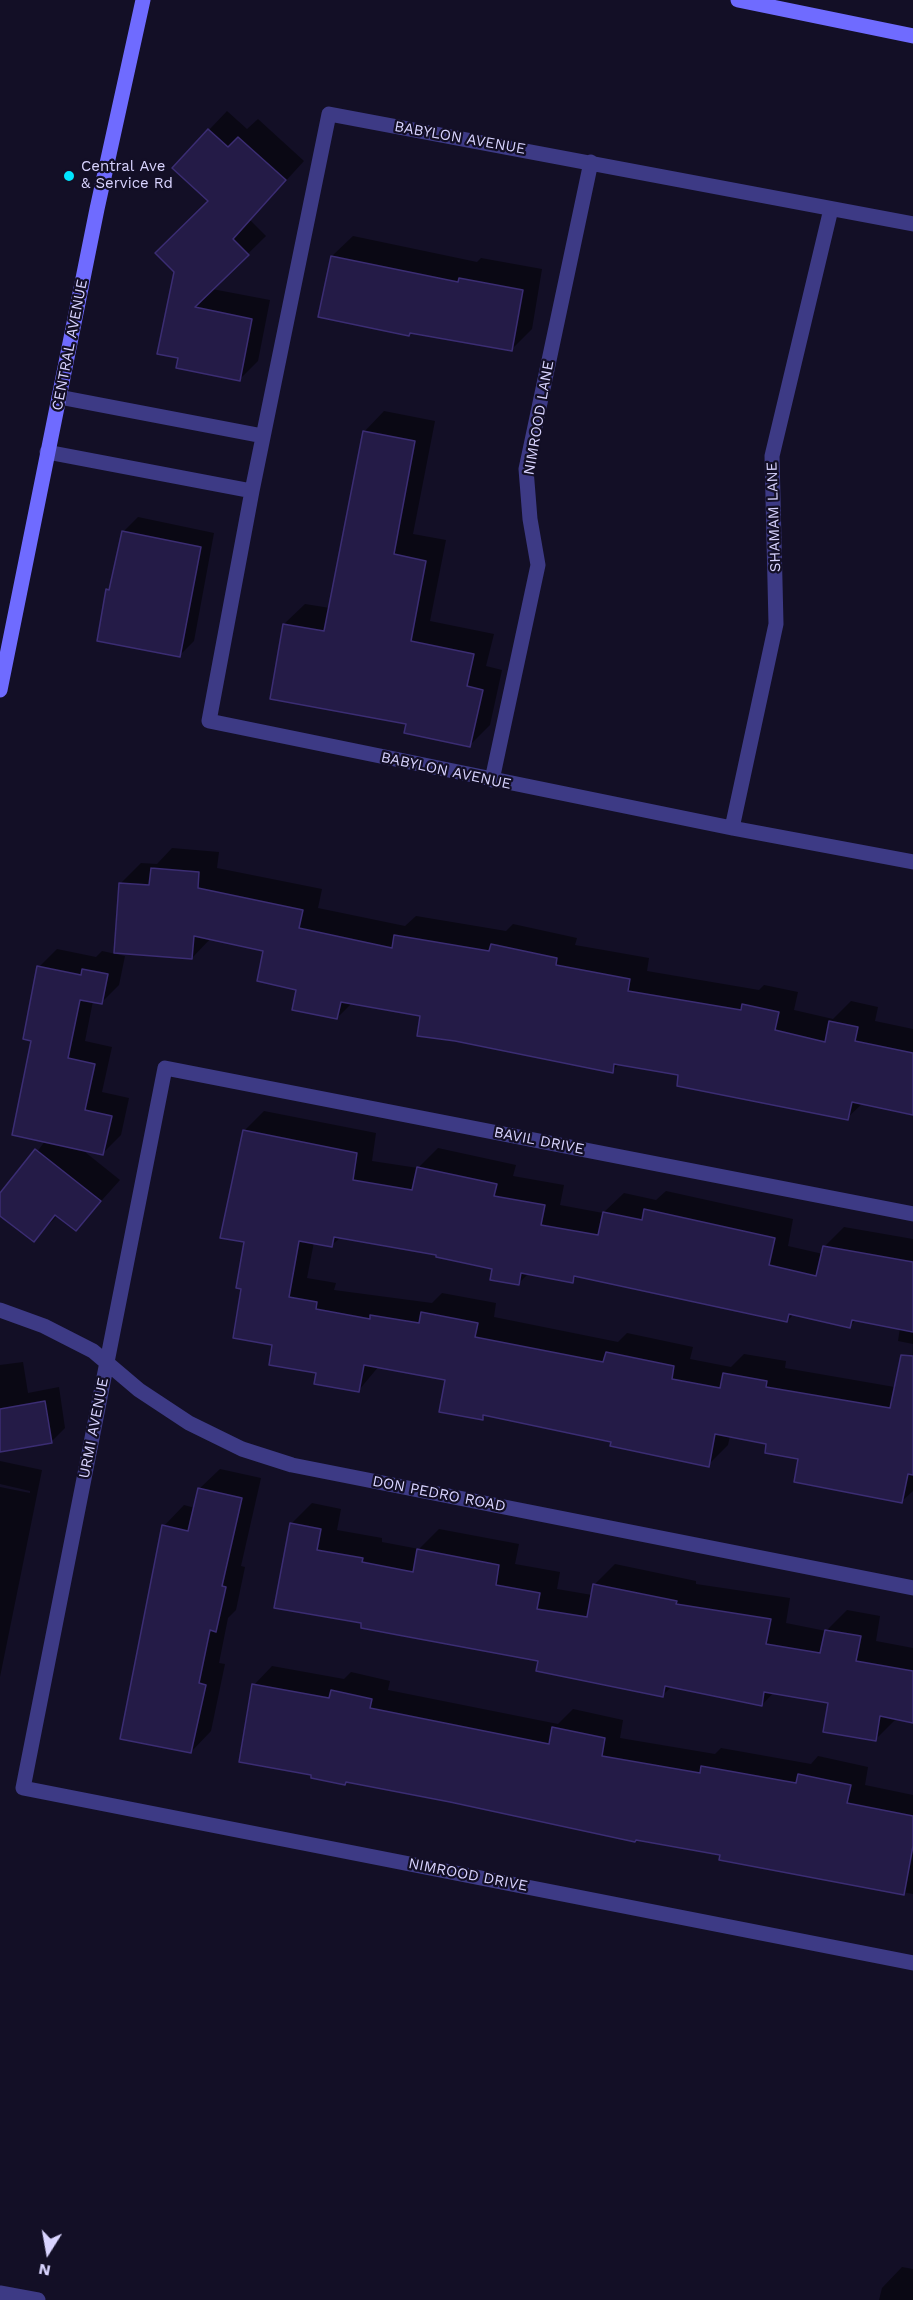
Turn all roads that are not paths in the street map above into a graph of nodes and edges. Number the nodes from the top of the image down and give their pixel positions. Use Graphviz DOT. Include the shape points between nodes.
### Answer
graph roads {
  1 [pos="143,0"];
  2 [pos="738,0"];
  3 [pos="913,36"];
  4 [pos="591,162"];
  5 [pos="831,209"];
  6 [pos="913,224"];
  7 [pos="59,397"];
  8 [pos="263,436"];
  9 [pos="47,452"];
  10 [pos="252,492"];
  11 [pos="0,690"];
  12 [pos="492,780"];
  13 [pos="732,828"];
  14 [pos="913,862"];
  15 [pos="165,1068"];
  16 [pos="913,1214"];
  17 [pos="0,1310"];
  18 [pos="107,1362"];
  19 [pos="913,1587"];
  20 [pos="23,1788"];
  21 [pos="913,1963"];
  22 [pos="0,2293"];
  23 [pos="38,2300"];
  1 -- 7 [label="street, CENTRAL AVENUE"];
  2 -- 3 [label="street"];
  4 -- 5 [label="street, BABYLON AVENUE"];
  4 -- 8 [label="street, BABYLON AVENUE" via="329,114"];
  4 -- 12 [label="street, NIMROOD LANE" via="526,469 538,565"];
  5 -- 6 [label="street, BABYLON AVENUE"];
  5 -- 13 [label="street, SHAMAM LANE" via="772,456 776,624"];
  7 -- 8 [label="street"];
  7 -- 9 [label="street, CENTRAL AVENUE"];
  8 -- 10 [label="street, BABYLON AVENUE"];
  9 -- 10 [label="street"];
  9 -- 11 [label="street, CENTRAL AVENUE"];
  10 -- 12 [label="street, BABYLON AVENUE" via="209,721"];
  12 -- 13 [label="street, BABYLON AVENUE"];
  13 -- 14 [label="street, BABYLON AVENUE"];
  15 -- 16 [label="street, BAVIL DRIVE"];
  15 -- 18 [label="street, URMI AVENUE"];
  17 -- 18 [label="street, DON PEDRO ROAD" via="44,1326"];
  18 -- 19 [label="street, DON PEDRO ROAD" via="139,1390 189,1423 242,1449 292,1465"];
  18 -- 20 [label="street, URMI AVENUE"];
  20 -- 21 [label="street, NIMROOD DRIVE"];
  22 -- 23 [label="street"];
}
